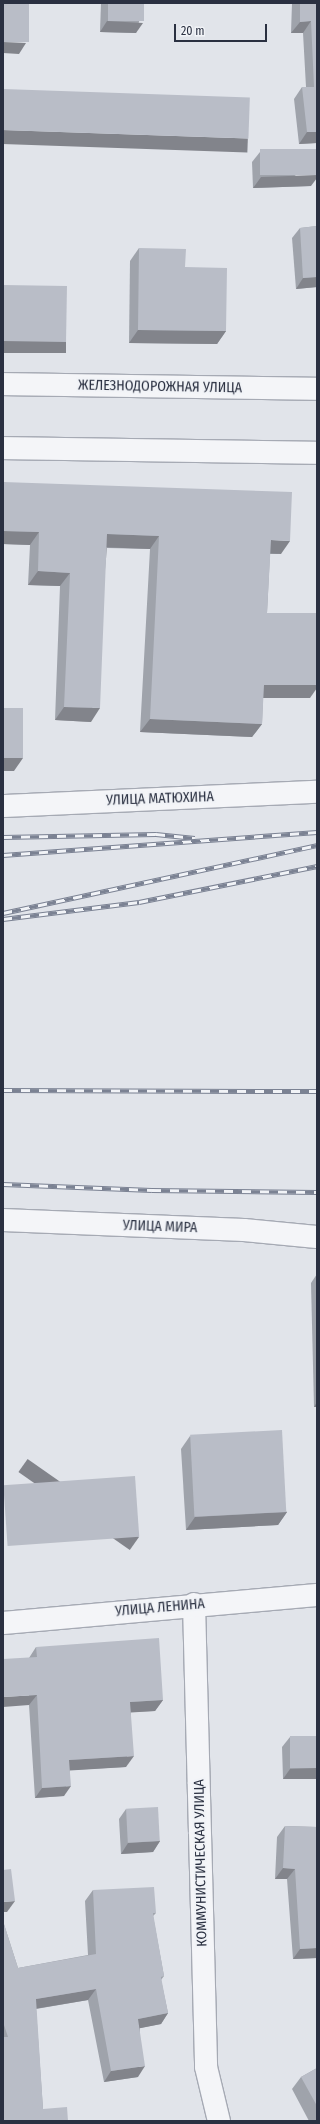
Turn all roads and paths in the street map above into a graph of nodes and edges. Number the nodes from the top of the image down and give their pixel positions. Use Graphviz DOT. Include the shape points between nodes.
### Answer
graph roads {
  1 [pos="3,384"];
  2 [pos="317,389"];
  3 [pos="3,448"];
  4 [pos="317,453"];
  5 [pos="317,792"];
  6 [pos="3,806"];
  7 [pos="3,1220"];
  8 [pos="317,1237"];
  9 [pos="317,1595"];
  10 [pos="194,1604"];
  11 [pos="3,1623"];
  12 [pos="218,2121"];
  1 -- 2 [label="street, ЖЕЛЕЗНОДОРОЖНАЯ УЛИЦА"];
  3 -- 4 [label="street"];
  5 -- 6 [label="street, УЛИЦА МАТЮХИНА"];
  7 -- 8 [label="street, УЛИЦА МИРА" via="244,1230"];
  9 -- 10 [label="street, УЛИЦА ЛЕНИНА"];
  10 -- 11 [label="street, УЛИЦА ЛЕНИНА"];
  10 -- 12 [label="street, КОММУНИСТИЧЕСКАЯ УЛИЦА" via="206,2067"];
}
